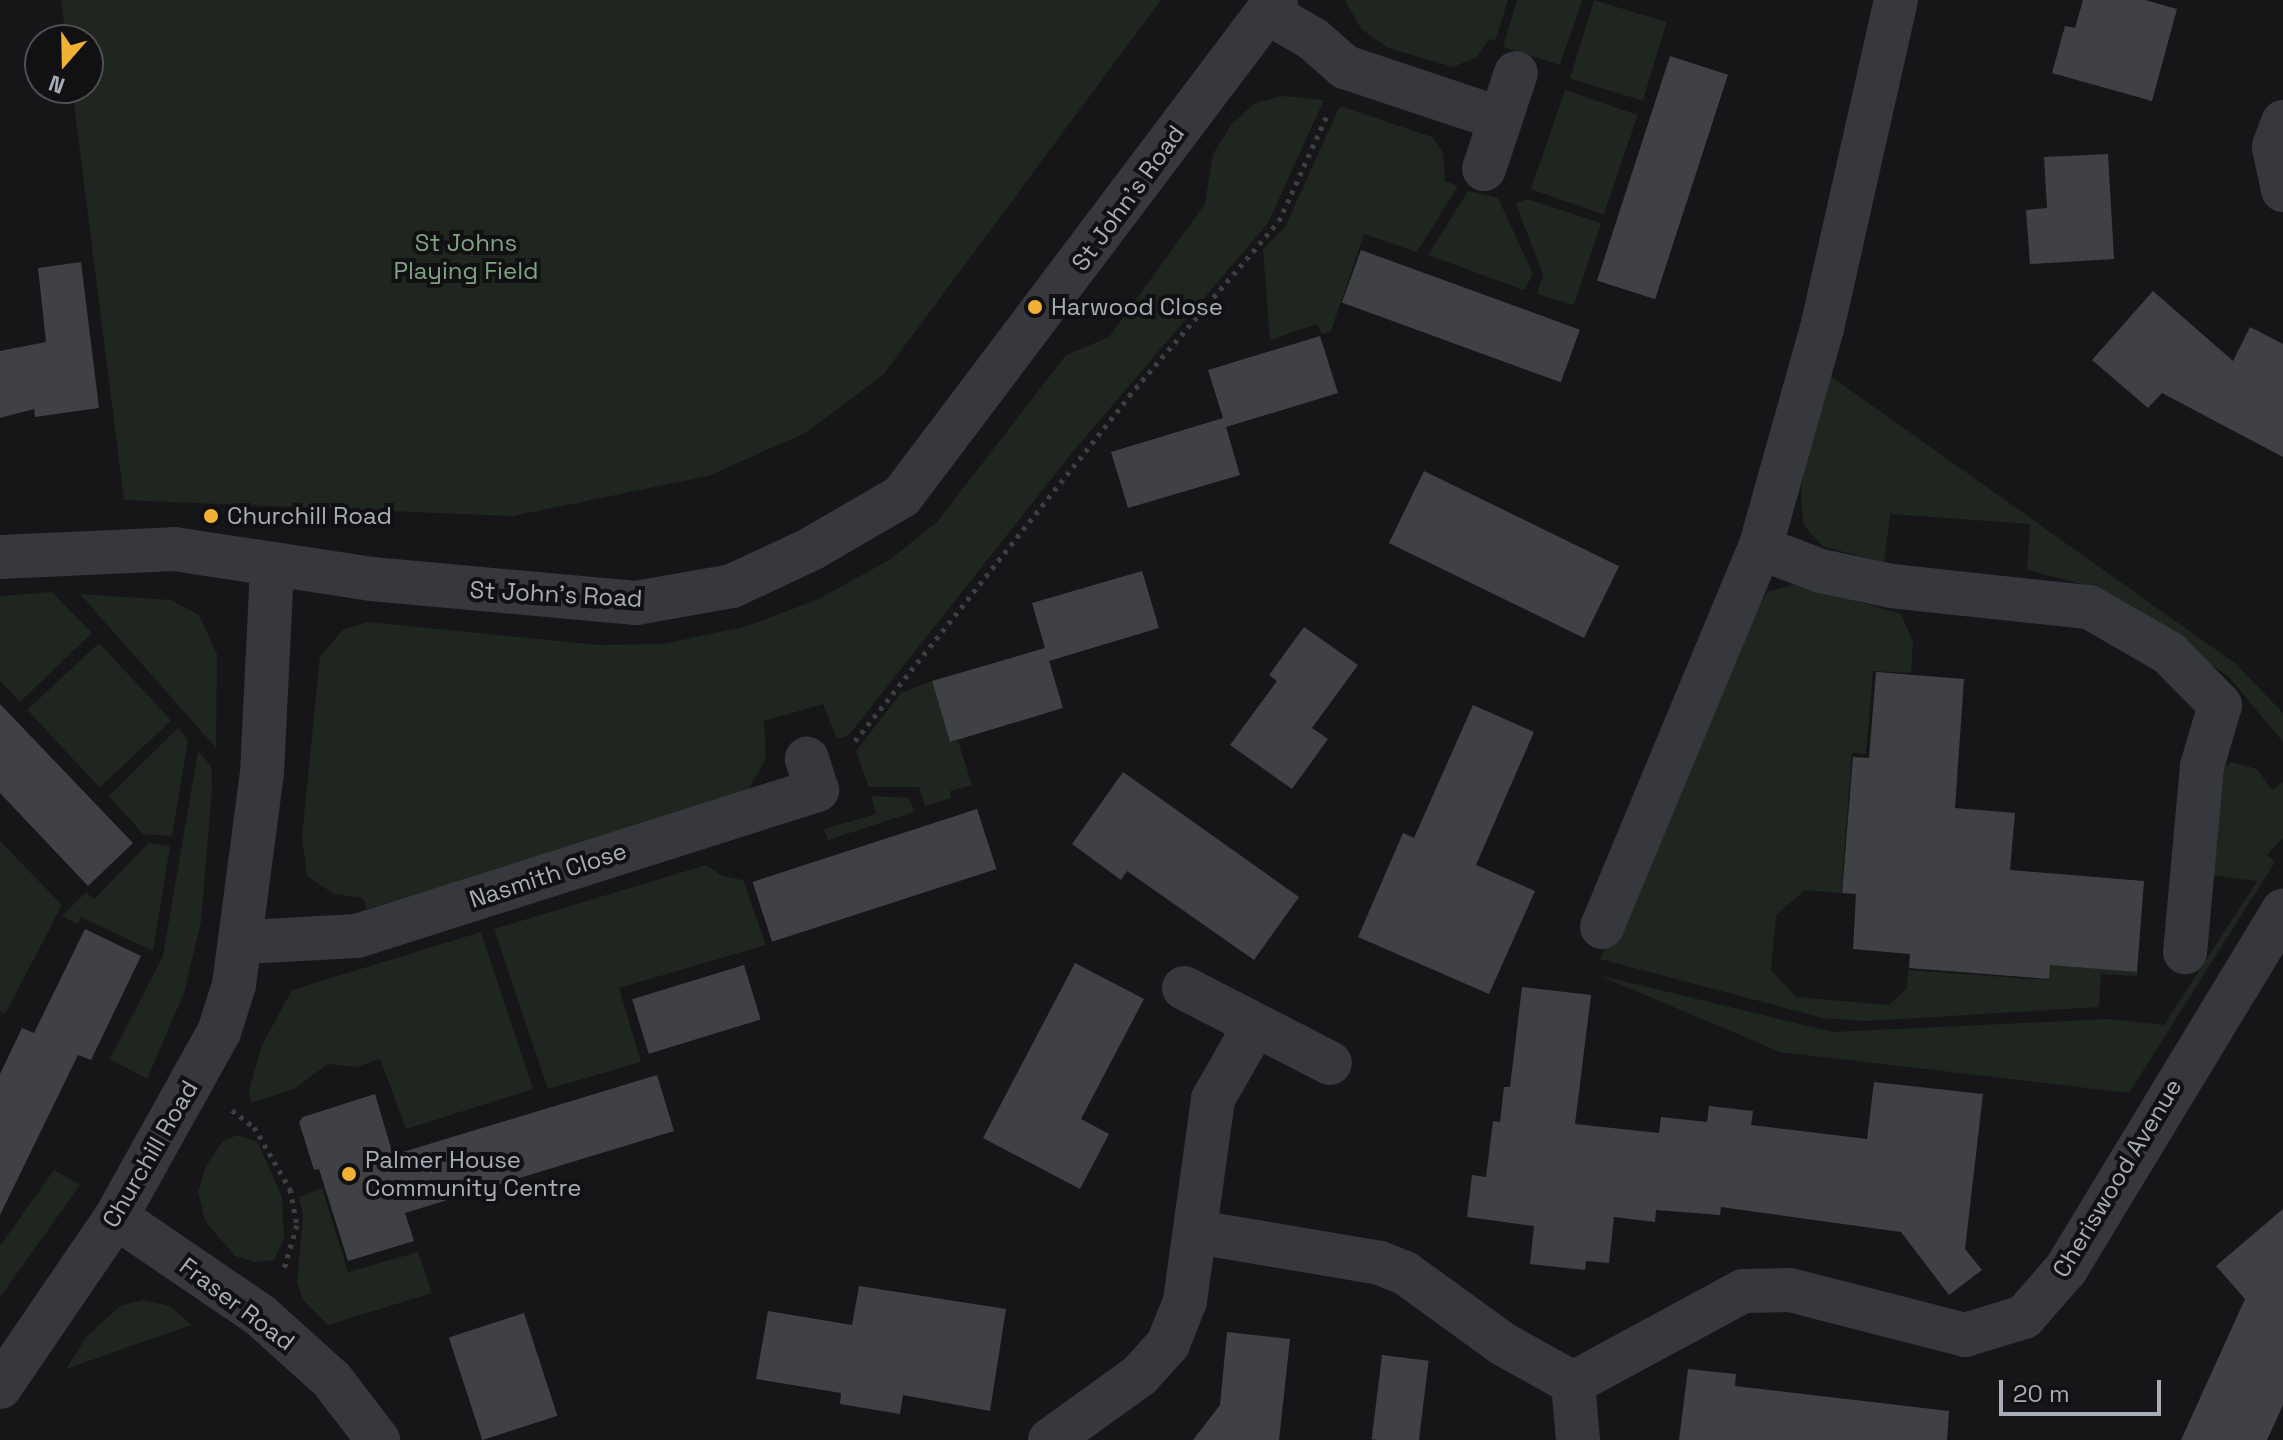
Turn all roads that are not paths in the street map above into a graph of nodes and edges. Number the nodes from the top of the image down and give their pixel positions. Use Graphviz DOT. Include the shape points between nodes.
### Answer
graph roads {
  1 [pos="1896,0"];
  2 [pos="1272,6"];
  3 [pos="1516,73"];
  4 [pos="1501,119"];
  5 [pos="2283,122"];
  6 [pos="1484,169"];
  7 [pos="2283,190"];
  8 [pos="1760,548"];
  9 [pos="0,557"];
  10 [pos="272,565"];
  11 [pos="807,759"];
  12 [pos="2283,910"];
  13 [pos="1602,927"];
  14 [pos="243,942"];
  15 [pos="2185,952"];
  16 [pos="1184,988"];
  17 [pos="1255,1025"];
  18 [pos="1330,1063"];
  19 [pos="116,1217"];
  20 [pos="1197,1232"];
  21 [pos="1573,1383"];
  22 [pos="0,1387"];
  23 [pos="378,1440"];
  24 [pos="1050,1440"];
  25 [pos="1578,1440"];
  1 -- 8 [label="street" via="1822,328"];
  2 -- 4 [label="street" via="1345,67"];
  2 -- 10 [label="street, St John's Road" via="902,496 811,549 732,586 636,603 511,594"];
  3 -- 4 [label="street"];
  4 -- 6 [label="street"];
  5 -- 7 [label="street" via="2274,147"];
  8 -- 13 [label="street"];
  8 -- 15 [label="street" via="1821,571 1891,586 2089,607 2169,653 2220,705 2202,766"];
  9 -- 10 [label="street, St John's Road" via="174,549"];
  10 -- 14 [label="street, Churchill Road" via="262,773"];
  11 -- 14 [label="street, Nasmith Close" via="817,790 357,936"];
  12 -- 21 [label="street, Cheriswood Avenue" via="2066,1269 2024,1317 1965,1335 1790,1290 1754,1289"];
  14 -- 19 [label="street, Churchill Road" via="219,1032"];
  16 -- 17 [label="street"];
  17 -- 18 [label="street"];
  17 -- 20 [label="street" via="1213,1099"];
  19 -- 22 [label="street, Churchill Road"];
  19 -- 23 [label="street, Fraser Road" via="261,1316 332,1380"];
  20 -- 21 [label="street" via="1380,1263 1405,1273 1503,1344"];
  20 -- 24 [label="street" via="1185,1301 1168,1344 1140,1375"];
  21 -- 25 [label="street"];
}
